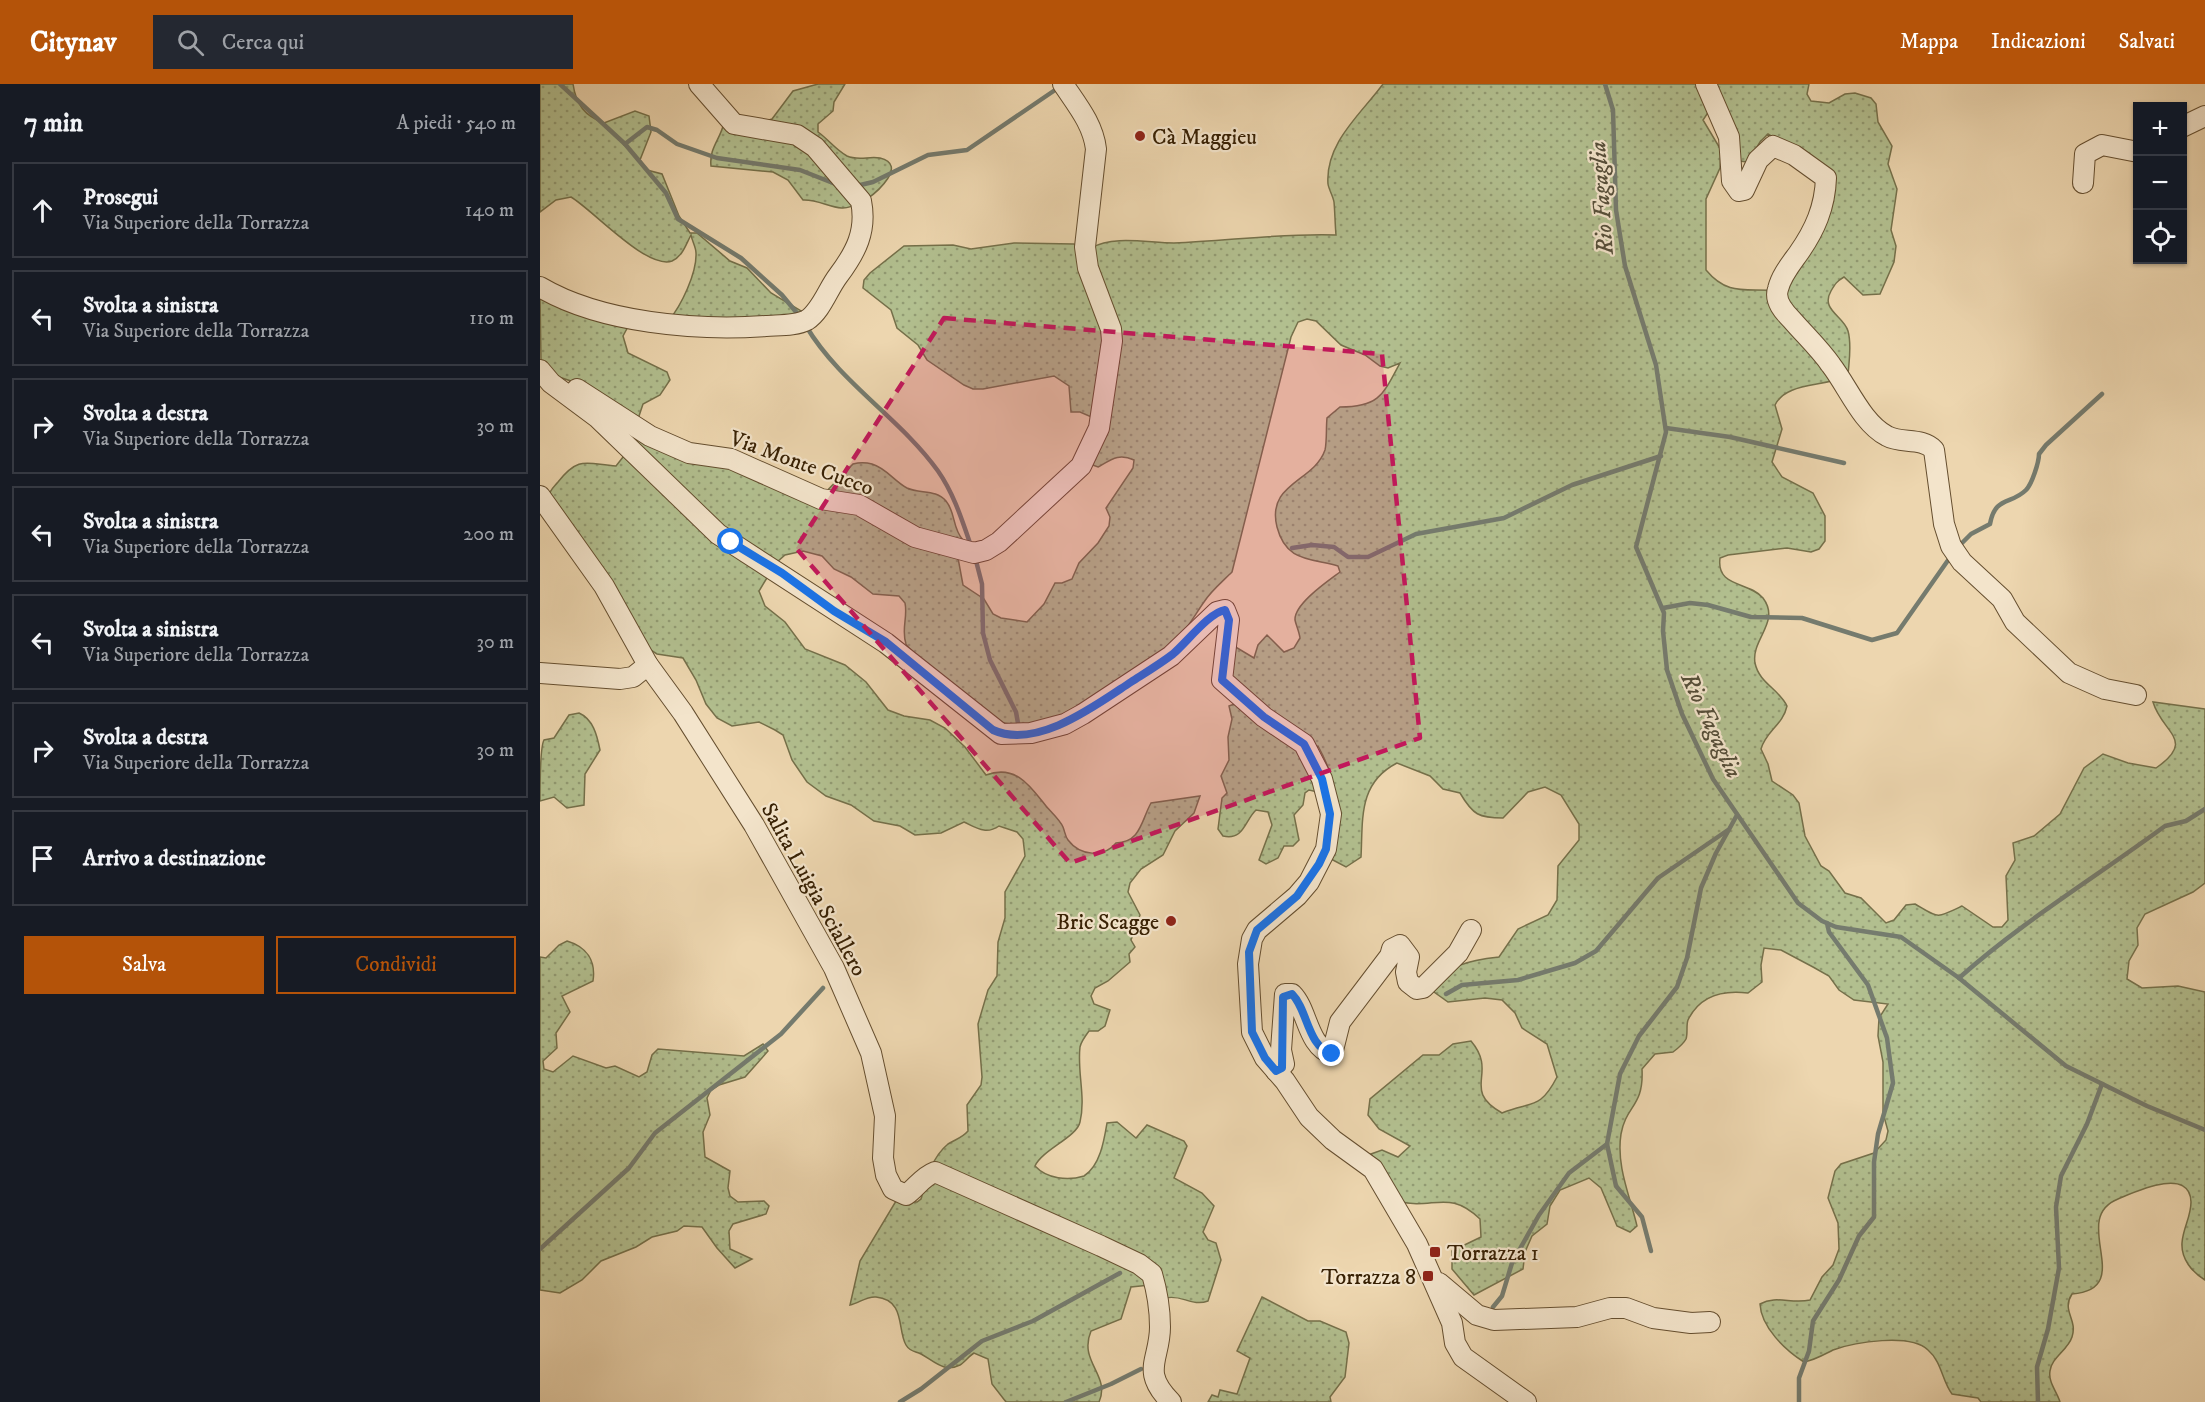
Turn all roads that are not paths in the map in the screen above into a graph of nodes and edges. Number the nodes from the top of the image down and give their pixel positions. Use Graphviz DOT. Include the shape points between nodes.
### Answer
graph roads {
  1 [pos="699,84"];
  2 [pos="1063,84"];
  3 [pos="1706,84"];
  4 [pos="2205,116"];
  5 [pos="2187,125"];
  6 [pos="2133,151"];
  7 [pos="2083,183"];
  8 [pos="540,286"];
  9 [pos="546,376"];
  10 [pos="540,496"];
  11 [pos="648,665"];
  12 [pos="540,673"];
  13 [pos="2136,695"];
  14 [pos="1471,930"];
  15 [pos="1276,1071"];
  16 [pos="1426,1263"];
  17 [pos="1710,1322"];
  18 [pos="1171,1402"];
  19 [pos="1526,1402"];
  1 -- 8 [label="street" via="734,124 797,135 815,147 861,201 859,245 817,309 806,320 783,325 690,327 622,317 568,300"];
  2 -- 9 [label="street, Via Monte Cucco" via="1095,134 1085,247 1112,341 1100,428 1081,466 986,550 974,553 915,537 859,505 821,499 731,459 689,453 650,436 583,391"];
  3 -- 13 [label="street" via="1729,137 1732,181 1738,191 1744,190 1758,160 1773,146 1794,155 1826,178 1826,201 1777,291 1777,299 1788,316 1887,437 1928,444 1934,450 1944,524 1951,546 1962,562 2002,599 2015,622 2069,673 2105,689"];
  4 -- 5 [label="street"];
  6 -- 7 [label="street" via="2102,145 2085,154"];
  9 -- 15 [label="street" via="598,418 718,534 886,642 1001,734 1031,733 1065,724 1171,656 1217,612 1225,610 1229,620 1222,680 1264,717 1304,744 1322,779 1330,814 1326,849 1319,864 1297,896 1257,930 1249,952 1252,1032"];
  10 -- 11 [label="street, Salita Luigia Sciallero" via="604,586"];
  11 -- 12 [label="street" via="633,677 620,679"];
  11 -- 18 [label="street, Salita Luigia Sciallero" via="754,825 834,968 871,1053 885,1116 883,1158 893,1189 906,1195 924,1176 935,1172 1139,1264 1152,1275 1156,1288 1160,1327 1152,1365 1163,1394"];
  14 -- 15 [label="street" via="1458,953 1423,988 1417,989 1408,982 1409,957 1400,945 1392,949 1341,1022 1332,1054 1323,1049 1304,1020 1296,998 1285,994 1281,1050 1284,1064"];
  15 -- 16 [label="street" via="1324,1132 1373,1169"];
  16 -- 17 [label="street" via="1442,1288 1477,1315 1494,1320 1577,1317 1626,1308 1653,1318"];
  16 -- 19 [label="street" via="1463,1357"];
}
